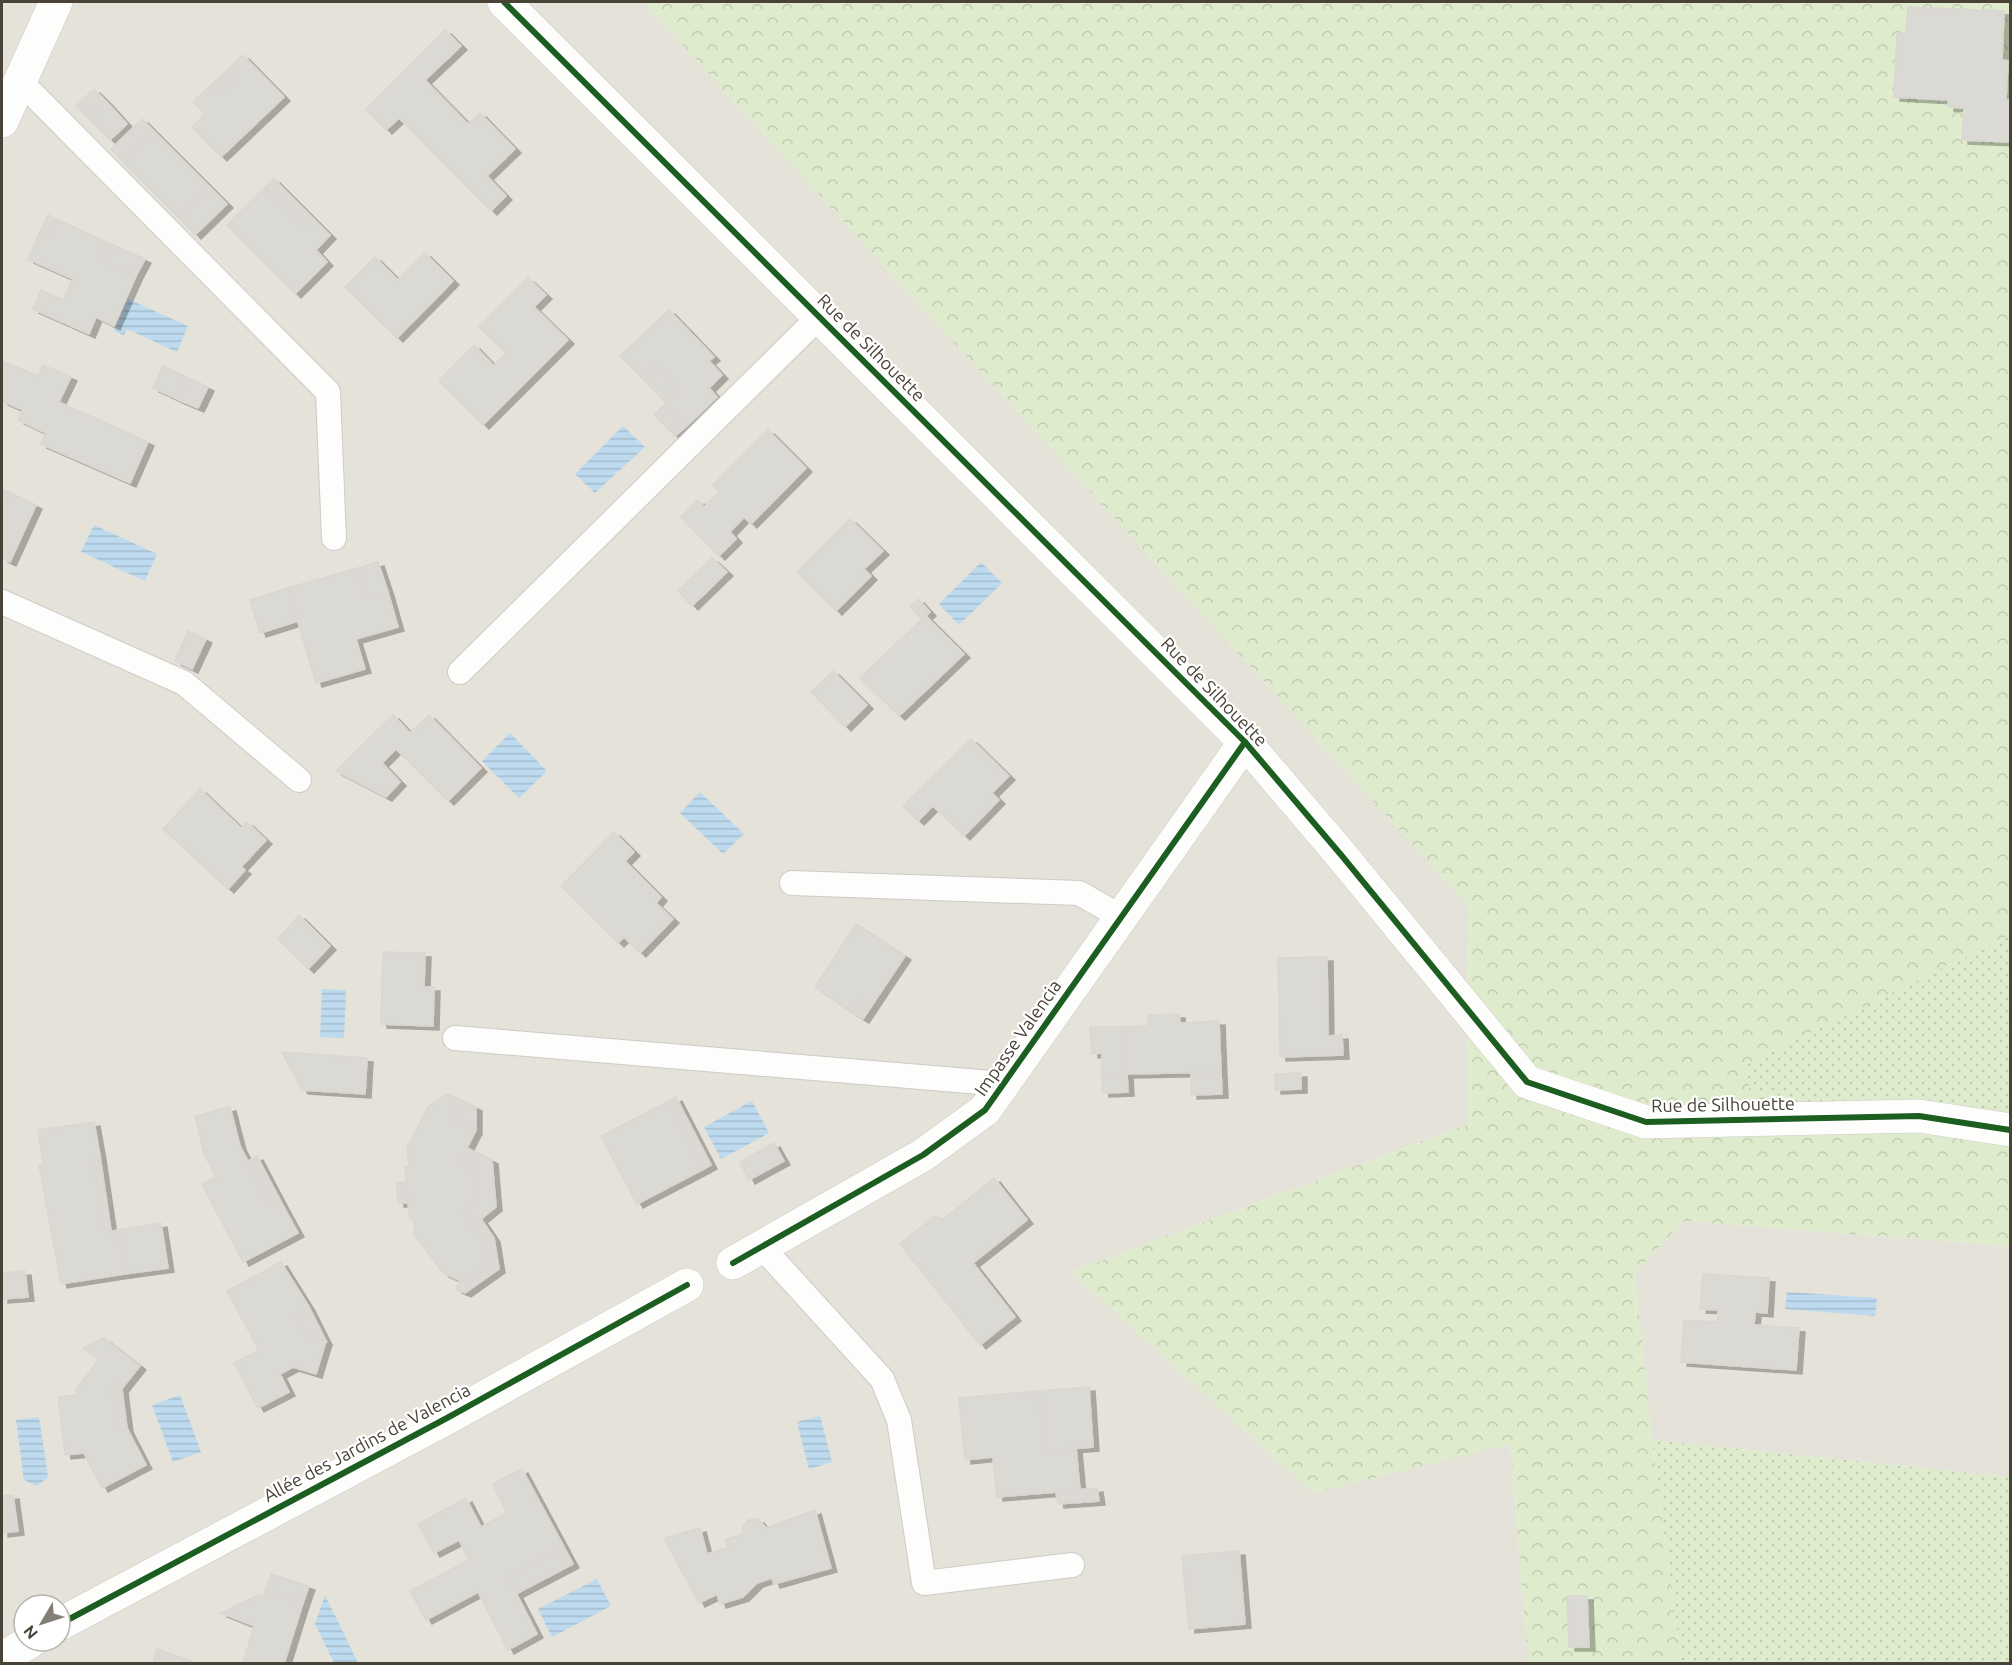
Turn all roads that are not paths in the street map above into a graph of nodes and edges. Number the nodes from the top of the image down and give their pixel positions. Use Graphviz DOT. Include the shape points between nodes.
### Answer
graph roads {
  1 [pos="56,2"];
  2 [pos="504,2"];
  3 [pos="20,81"];
  4 [pos="2,121"];
  5 [pos="819,317"];
  6 [pos="334,538"];
  7 [pos="2,602"];
  8 [pos="459,672"];
  9 [pos="1245,742"];
  10 [pos="299,780"];
  11 [pos="792,883"];
  12 [pos="1121,917"];
  13 [pos="454,1038"];
  14 [pos="1004,1084"];
  15 [pos="2010,1130"];
  16 [pos="761,1246"];
  17 [pos="733,1263"];
  18 [pos="687,1285"];
  19 [pos="1072,1565"];
  20 [pos="72,1618"];
  1 -- 3 [label="street"];
  2 -- 5 [label="street, Rue de Silhouette"];
  3 -- 4 [label="street"];
  3 -- 6 [label="lane" via="328,392"];
  5 -- 8 [label="lane"];
  5 -- 9 [label="street, Rue de Silhouette"];
  7 -- 10 [label="lane" via="184,683"];
  9 -- 12 [label="street, Impasse Valencia"];
  9 -- 15 [label="street, Rue de Silhouette" via="1527,1082 1646,1122 1919,1116"];
  11 -- 12 [label="lane" via="1079,893"];
  12 -- 14 [label="street, Impasse Valencia"];
  13 -- 14 [label="lane"];
  14 -- 16 [label="street, Impasse Valencia" via="985,1110 923,1155"];
  16 -- 17 [label="street, Impasse Valencia"];
  16 -- 19 [label="lane" via="882,1378 899,1420 924,1583"];
  18 -- 20 [label="street, Allée des Jardins de Valencia"];
}
